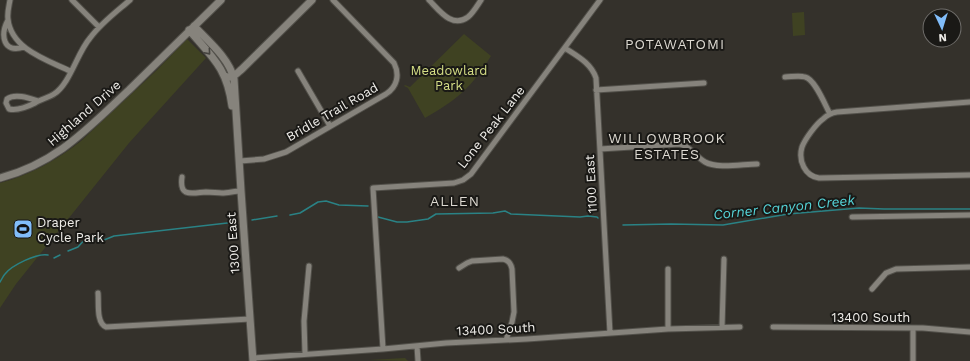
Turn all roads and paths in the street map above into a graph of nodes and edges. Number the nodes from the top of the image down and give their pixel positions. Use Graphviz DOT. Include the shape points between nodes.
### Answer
graph roads {
  1 [pos="10,0"];
  2 [pos="72,0"];
  3 [pos="130,0"];
  4 [pos="216,0"];
  5 [pos="222,0"];
  6 [pos="312,0"];
  7 [pos="333,0"];
  8 [pos="429,0"];
  9 [pos="481,0"];
  10 [pos="600,0"];
  11 [pos="8,20"];
  12 [pos="99,27"];
  13 [pos="190,28"];
  14 [pos="24,47"];
  15 [pos="213,47"];
  16 [pos="565,48"];
  17 [pos="70,71"];
  18 [pos="298,71"];
  19 [pos="225,76"];
  20 [pos="234,76"];
  21 [pos="785,78"];
  22 [pos="704,83"];
  23 [pos="596,90"];
  24 [pos="38,101"];
  25 [pos="970,102"];
  26 [pos="830,114"];
  27 [pos="238,124"];
  28 [pos="330,126"];
  29 [pos="600,149"];
  30 [pos="240,162"];
  31 [pos="757,164"];
  32 [pos="970,175"];
  33 [pos="182,177"];
  34 [pos="0,178"];
  35 [pos="241,191"];
  36 [pos="970,215"];
  37 [pos="852,218"];
  38 [pos="724,259"];
  39 [pos="309,266"];
  40 [pos="970,267"];
  41 [pos="459,268"];
  42 [pos="668,269"];
  43 [pos="872,288"];
  44 [pos="98,293"];
  45 [pos="250,319"];
  46 [pos="722,327"];
  47 [pos="740,327"];
  48 [pos="772,327"];
  49 [pos="913,328"];
  50 [pos="668,329"];
  51 [pos="970,332"];
  52 [pos="610,333"];
  53 [pos="506,340"];
  54 [pos="417,346"];
  55 [pos="383,349"];
  56 [pos="305,354"];
  57 [pos="253,359"];
  58 [pos="418,361"];
  59 [pos="913,361"];
  1 -- 11 [label="street"];
  2 -- 12 [label="street"];
  3 -- 12 [label="street"];
  4 -- 13 [label="main road, Highland Drive"];
  5 -- 13 [label="main road, Highland Drive"];
  5 -- 15 [label="main road" via="202,26"];
  6 -- 20 [label="main road"];
  7 -- 28 [label="street, Bridle Trail Road" via="392,60 397,75 396,82 389,92"];
  8 -- 9 [label="street" via="447,18 457,21 468,17"];
  10 -- 16 [label="street, Lone Peak Lane"];
  11 -- 14 [label="street" via="12,32"];
  11 -- 14 [label="street" via="0,32 3,42 13,48"];
  12 -- 17 [label="street" via="86,42"];
  13 -- 15 [label="main road, 1300 East"];
  13 -- 19 [label="main road, 1300 East, one-way"];
  13 -- 34 [label="main road, Highland Drive" via="168,46 155,64 79,137 46,160"];
  14 -- 17 [label="street"];
  15 -- 20 [label="main road, 1300 East"];
  16 -- 23 [label="street, 1100 East" via="591,68 596,78"];
  16 -- 55 [label="street, Lone Peak Lane" via="467,177 459,182 372,188"];
  17 -- 24 [label="street" via="59,91"];
  18 -- 28 [label="street"];
  19 -- 20 [label="main road"];
  19 -- 27 [label="main road, 1300 East"];
  20 -- 27 [label="main road, 1300 East"];
  21 -- 26 [label="street" via="804,76 811,80"];
  22 -- 23 [label="street"];
  23 -- 29 [label="street, 1100 East"];
  24 -- 24 [label="street" via="15,110 9,109 6,103 8,98 14,96"];
  25 -- 26 [label="street" via="844,110"];
  26 -- 32 [label="street" via="819,122 802,148 801,158 805,170 811,176 819,178"];
  27 -- 30 [label="main road, 1300 East"];
  28 -- 30 [label="street, Bridle Trail Road" via="281,154"];
  29 -- 31 [label="street" via="680,144 713,165"];
  29 -- 52 [label="street, 1100 East"];
  30 -- 35 [label="main road, 1300 East"];
  33 -- 35 [label="street" via="182,187 189,194"];
  35 -- 45 [label="main road, 1300 East"];
  36 -- 37 [label="street"];
  38 -- 46 [label="street"];
  39 -- 56 [label="street" via="304,321"];
  40 -- 43 [label="street" via="896,269 888,272"];
  41 -- 53 [label="street" via="472,261 503,259 511,264 514,312"];
  42 -- 50 [label="street"];
  44 -- 45 [label="street" via="100,321 104,327"];
  45 -- 57 [label="main road, 1300 East"];
  46 -- 47 [label="street, 13400 South"];
  46 -- 50 [label="street, 13400 South"];
  48 -- 49 [label="street, 13400 South"];
  49 -- 51 [label="street, 13400 South"];
  49 -- 59 [label="street"];
  50 -- 52 [label="street, 13400 South"];
  52 -- 53 [label="street, 13400 South"];
  53 -- 54 [label="street, 13400 South"];
  54 -- 55 [label="street, 13400 South"];
  54 -- 58 [label="street"];
  55 -- 56 [label="street, 13400 South"];
  56 -- 57 [label="street, 13400 South"];
}
